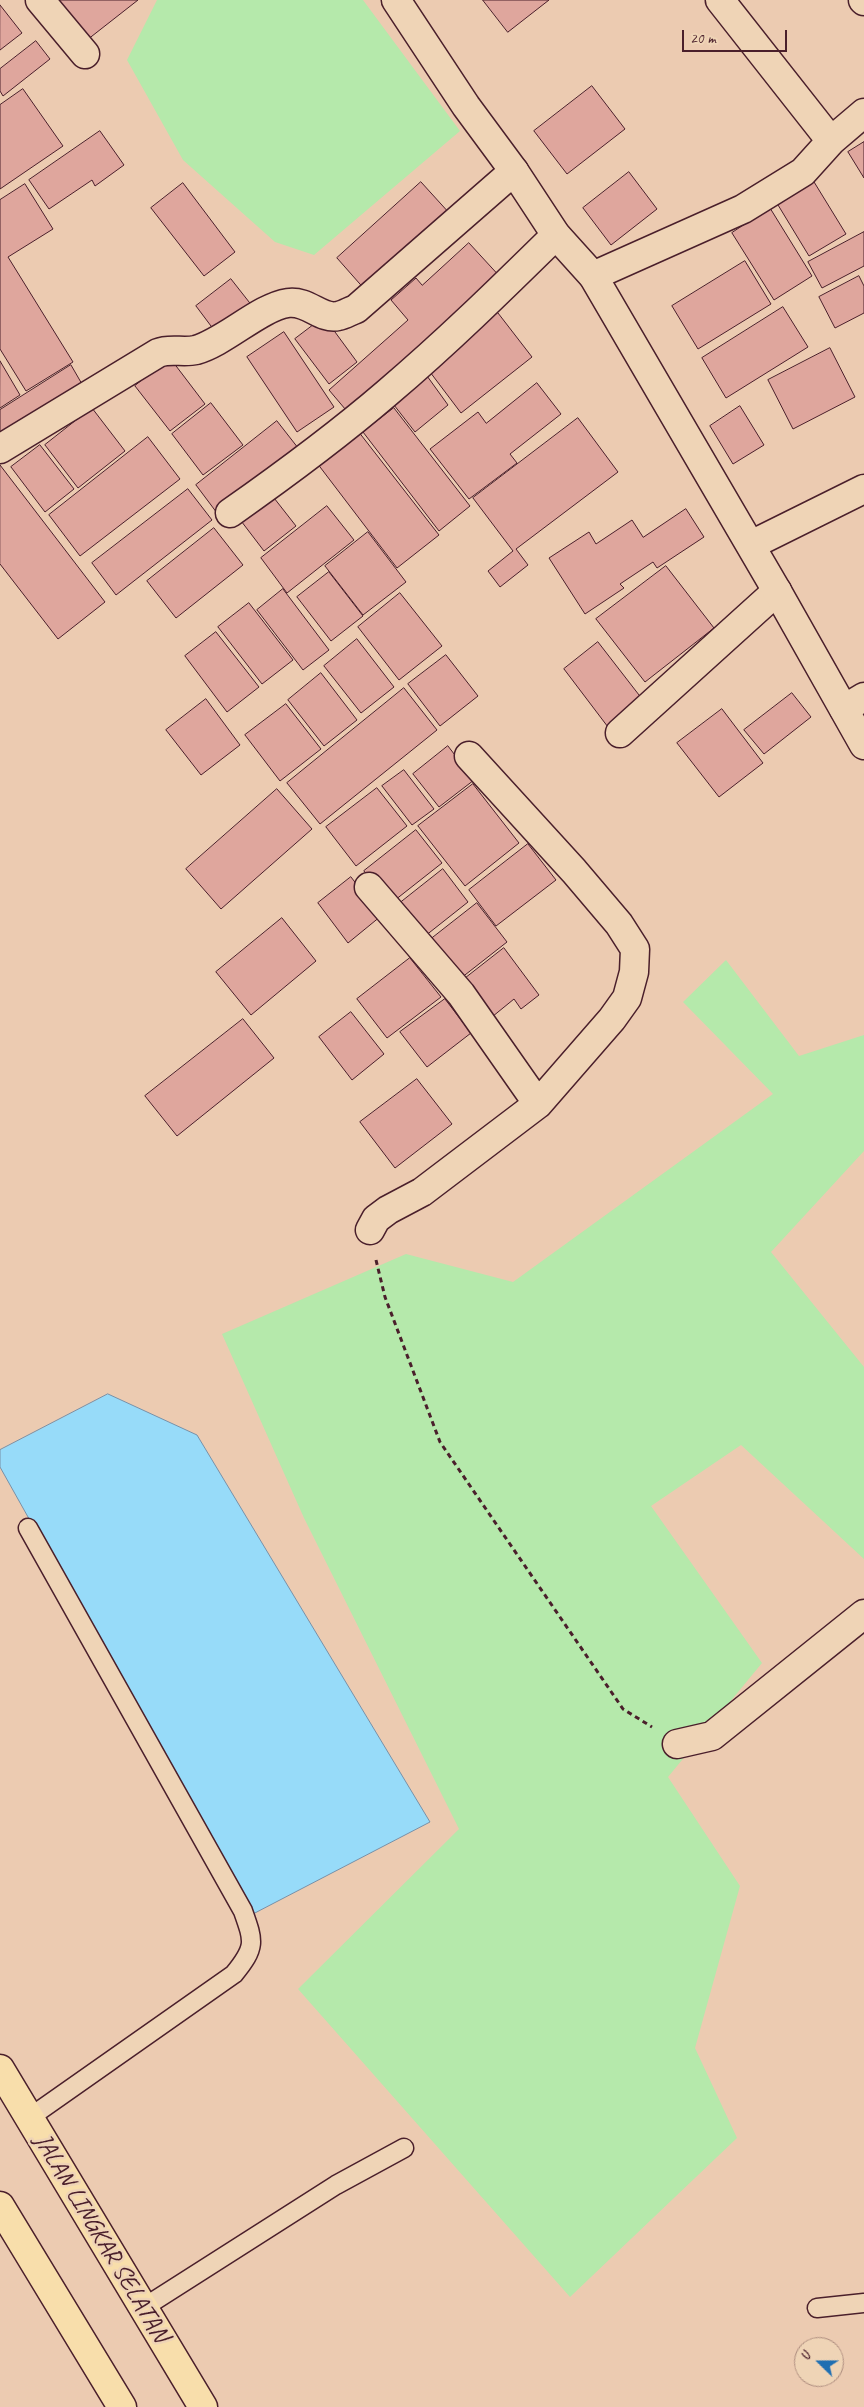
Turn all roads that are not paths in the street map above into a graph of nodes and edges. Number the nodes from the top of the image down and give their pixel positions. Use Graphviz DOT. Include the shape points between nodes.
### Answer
graph roads {
  1 [pos="40,0"];
  2 [pos="396,0"];
  3 [pos="720,0"];
  4 [pos="85,54"];
  5 [pos="864,113"];
  6 [pos="832,141"];
  7 [pos="514,171"];
  8 [pos="556,235"];
  9 [pos="592,276"];
  10 [pos="0,449"];
  11 [pos="864,489"];
  12 [pos="230,513"];
  13 [pos="751,545"];
  14 [pos="777,591"];
  15 [pos="854,703"];
  16 [pos="620,733"];
  17 [pos="864,745"];
  18 [pos="469,756"];
  19 [pos="369,887"];
  20 [pos="538,1104"];
  21 [pos="370,1230"];
  22 [pos="28,1528"];
  23 [pos="864,1614"];
  24 [pos="677,1744"];
  25 [pos="0,2070"];
  26 [pos="29,2118"];
  27 [pos="404,2148"];
  28 [pos="0,2206"];
  29 [pos="864,2303"];
  30 [pos="143,2308"];
  31 [pos="817,2308"];
  32 [pos="122,2407"];
  33 [pos="203,2407"];
  1 -- 4 [label="street"];
  2 -- 7 [label="street" via="466,106"];
  3 -- 6 [label="street"];
  5 -- 6 [label="street"];
  6 -- 9 [label="street" via="803,172 743,209"];
  7 -- 8 [label="street"];
  7 -- 10 [label="street" via="356,309 330,316 299,302 278,305 204,346 185,352 158,353"];
  8 -- 9 [label="street"];
  8 -- 12 [label="street" via="446,342 387,393 323,446"];
  9 -- 13 [label="street"];
  11 -- 13 [label="street"];
  13 -- 14 [label="street"];
  14 -- 15 [label="street"];
  14 -- 16 [label="street"];
  15 -- 17 [label="street"];
  18 -- 20 [label="street" via="574,871 619,924 635,949 634,972 627,998"];
  19 -- 20 [label="street" via="460,994"];
  20 -- 21 [label="street" via="422,1192 388,1210"];
  22 -- 26 [label="lane" via="243,1911 253,1937 249,1956 234,1974"];
  23 -- 24 [label="street" via="712,1736"];
  25 -- 26 [label="highway, JALAN LINGKAR SELATAN"];
  26 -- 30 [label="highway, JALAN LINGKAR SELATAN"];
  27 -- 30 [label="lane" via="336,2186"];
  28 -- 32 [label="highway"];
  29 -- 31 [label="lane"];
  30 -- 33 [label="highway, JALAN LINGKAR SELATAN"];
}
